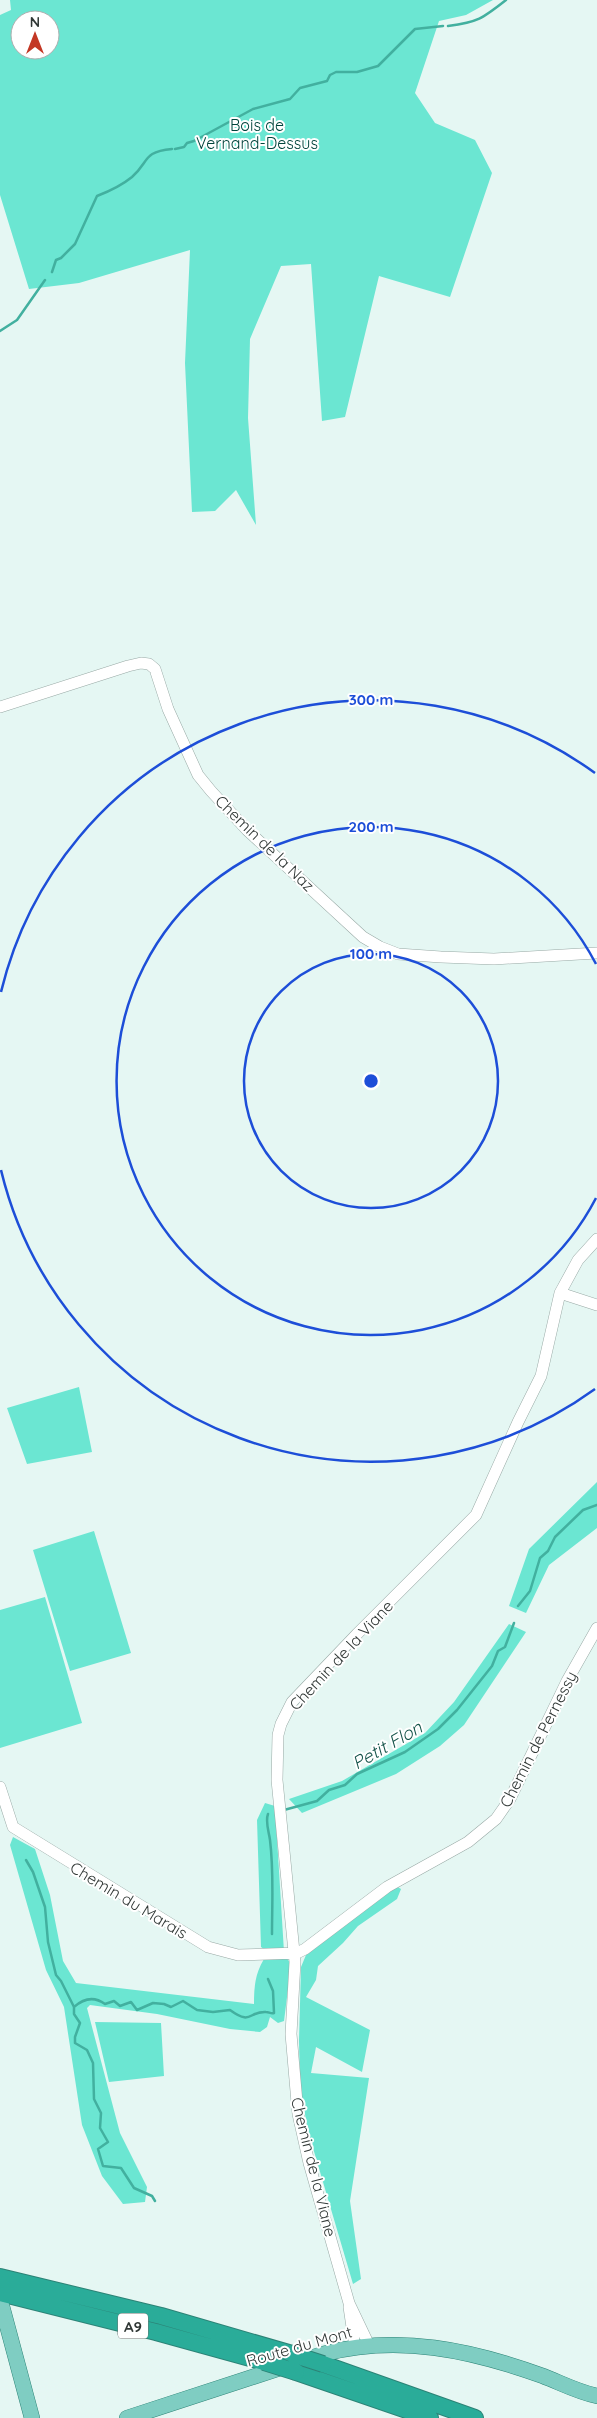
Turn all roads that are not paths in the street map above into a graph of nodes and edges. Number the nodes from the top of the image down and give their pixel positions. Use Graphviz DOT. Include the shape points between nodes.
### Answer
graph roads {
  1 [pos="0,708"];
  2 [pos="597,953"];
  3 [pos="597,1238"];
  4 [pos="560,1293"];
  5 [pos="597,1305"];
  6 [pos="597,1628"];
  7 [pos="0,1787"];
  8 [pos="293,1953"];
  9 [pos="0,2277"];
  10 [pos="0,2293"];
  11 [pos="0,2299"];
  12 [pos="362,2346"];
  13 [pos="544,2376"];
  14 [pos="597,2388"];
  15 [pos="597,2396"];
  16 [pos="34,2416"];
  17 [pos="127,2418"];
  18 [pos="430,2418"];
  19 [pos="475,2418"];
  1 -- 2 [label="street, Chemin de la Naz" via="128,666 149,664 155,669 168,709 198,775 248,830 363,937 398,954 494,959"];
  3 -- 4 [label="street, Chemin de la Viane" via="578,1260"];
  4 -- 5 [label="street"];
  4 -- 8 [label="street, Chemin de la Viane" via="541,1376 476,1515 292,1702 281,1724 276,1749 277,1780"];
  6 -- 8 [label="street, Chemin de Pernessy" via="567,1681 510,1799 496,1818 468,1842 387,1887 305,1949"];
  7 -- 8 [label="street, Chemin du Marais" via="13,1827 208,1947 238,1955"];
  8 -- 12 [label="street, Chemin de la Viane" via="291,2034 298,2114"];
  9 -- 19 [label="highway, A9, bridge" via="160,2316 292,2354"];
  10 -- 18 [label="highway, A9, bridge" via="264,2362"];
  11 -- 16 [label="main road"];
  12 -- 13 [label="main road, Route du Mont" via="410,2344 446,2349"];
  12 -- 17 [label="main road, Route du Mont" via="314,2357"];
  13 -- 14 [label="main road, Route du Mont"];
  13 -- 15 [label="main road, Route du Mont"];
}
